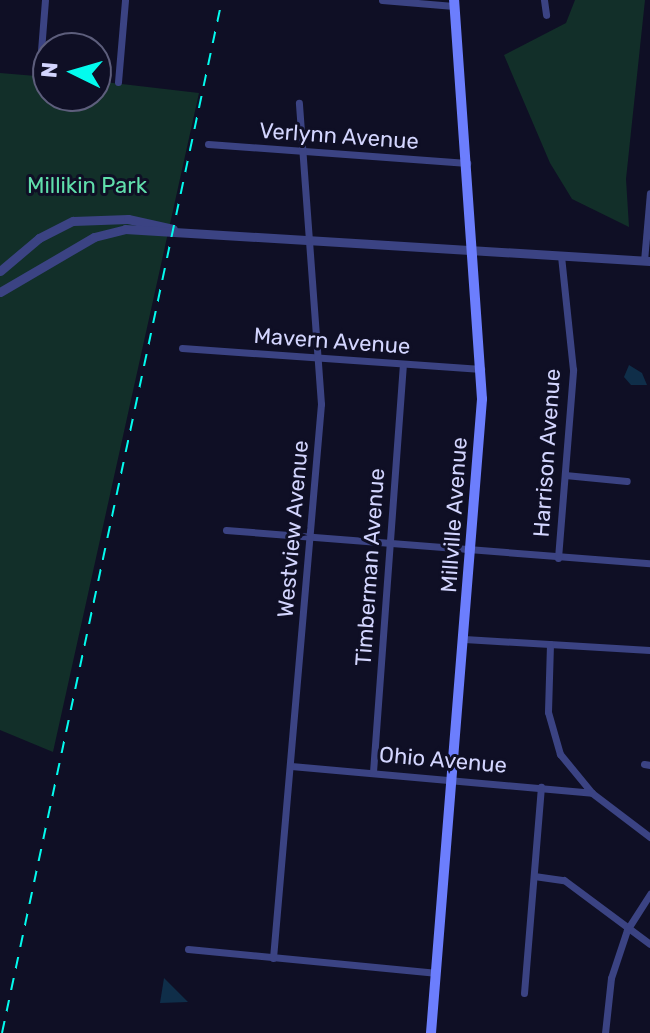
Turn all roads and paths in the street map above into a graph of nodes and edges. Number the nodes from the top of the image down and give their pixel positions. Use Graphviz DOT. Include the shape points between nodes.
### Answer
graph roads {
  1 [pos="45,0"];
  2 [pos="125,0"];
  3 [pos="382,0"];
  4 [pos="544,0"];
  5 [pos="454,3"];
  6 [pos="546,15"];
  7 [pos="42,32"];
  8 [pos="118,82"];
  9 [pos="299,103"];
  10 [pos="208,144"];
  11 [pos="303,151"];
  12 [pos="467,163"];
  13 [pos="650,193"];
  14 [pos="173,229"];
  15 [pos="310,241"];
  16 [pos="473,251"];
  17 [pos="561,256"];
  18 [pos="647,261"];
  19 [pos="0,271"];
  20 [pos="0,292"];
  21 [pos="182,348"];
  22 [pos="319,359"];
  23 [pos="403,365"];
  24 [pos="481,369"];
  25 [pos="565,475"];
  26 [pos="627,481"];
  27 [pos="226,530"];
  28 [pos="310,538"];
  29 [pos="390,546"];
  30 [pos="471,551"];
  31 [pos="558,558"];
  32 [pos="650,563"];
  33 [pos="464,639"];
  34 [pos="550,644"];
  35 [pos="650,650"];
  36 [pos="291,766"];
  37 [pos="373,772"];
  38 [pos="454,778"];
  39 [pos="541,787"];
  40 [pos="592,793"];
  41 [pos="650,837"];
  42 [pos="534,876"];
  43 [pos="650,894"];
  44 [pos="627,930"];
  45 [pos="650,944"];
  46 [pos="188,949"];
  47 [pos="273,958"];
  48 [pos="435,973"];
  49 [pos="524,993"];
  50 [pos="431,1033"];
  51 [pos="605,1033"];
  1 -- 7 [label="street"];
  2 -- 8 [label="street"];
  3 -- 5 [label="street"];
  4 -- 6 [label="street"];
  5 -- 12 [label="main road, Millville Avenue"];
  9 -- 11 [label="street, Westview Avenue"];
  10 -- 11 [label="street, Verlynn Avenue"];
  11 -- 12 [label="street, Verlynn Avenue"];
  11 -- 15 [label="street, Westview Avenue"];
  12 -- 16 [label="main road, Millville Avenue"];
  13 -- 18 [label="street"];
  14 -- 15 [label="street"];
  14 -- 19 [label="street" via="128,219 73,221 39,238"];
  14 -- 20 [label="street" via="125,229 94,237"];
  15 -- 16 [label="street"];
  15 -- 22 [label="street, Westview Avenue"];
  16 -- 17 [label="street"];
  16 -- 24 [label="main road, Millville Avenue"];
  17 -- 18 [label="street"];
  17 -- 25 [label="street, Harrison Avenue" via="573,370"];
  21 -- 22 [label="street, Mavern Avenue"];
  22 -- 23 [label="street, Mavern Avenue"];
  22 -- 28 [label="street, Westview Avenue"];
  23 -- 24 [label="street, Mavern Avenue"];
  23 -- 29 [label="street, Timberman Avenue"];
  24 -- 30 [label="main road, Millville Avenue"];
  25 -- 26 [label="street"];
  25 -- 31 [label="street, Harrison Avenue"];
  27 -- 28 [label="street"];
  28 -- 29 [label="street"];
  28 -- 36 [label="street, Westview Avenue"];
  29 -- 30 [label="street"];
  29 -- 37 [label="street, Timberman Avenue"];
  30 -- 31 [label="street"];
  30 -- 33 [label="main road, Millville Avenue"];
  31 -- 32 [label="street"];
  33 -- 34 [label="street"];
  33 -- 38 [label="main road, Millville Avenue"];
  34 -- 35 [label="street"];
  34 -- 40 [label="street" via="552,735 572,772"];
  36 -- 37 [label="street, Ohio Avenue"];
  36 -- 47 [label="street, Westview Avenue"];
  37 -- 38 [label="street, Ohio Avenue"];
  38 -- 39 [label="street, Ohio Avenue"];
  38 -- 48 [label="main road, Millville Avenue"];
  39 -- 40 [label="street, Ohio Avenue"];
  39 -- 42 [label="street"];
  40 -- 41 [label="street"];
  42 -- 44 [label="street" via="564,880"];
  42 -- 49 [label="street"];
  43 -- 44 [label="street"];
  44 -- 45 [label="street"];
  44 -- 51 [label="street" via="611,978"];
  46 -- 47 [label="street"];
  47 -- 48 [label="street"];
  48 -- 50 [label="main road, Millville Avenue"];
}
